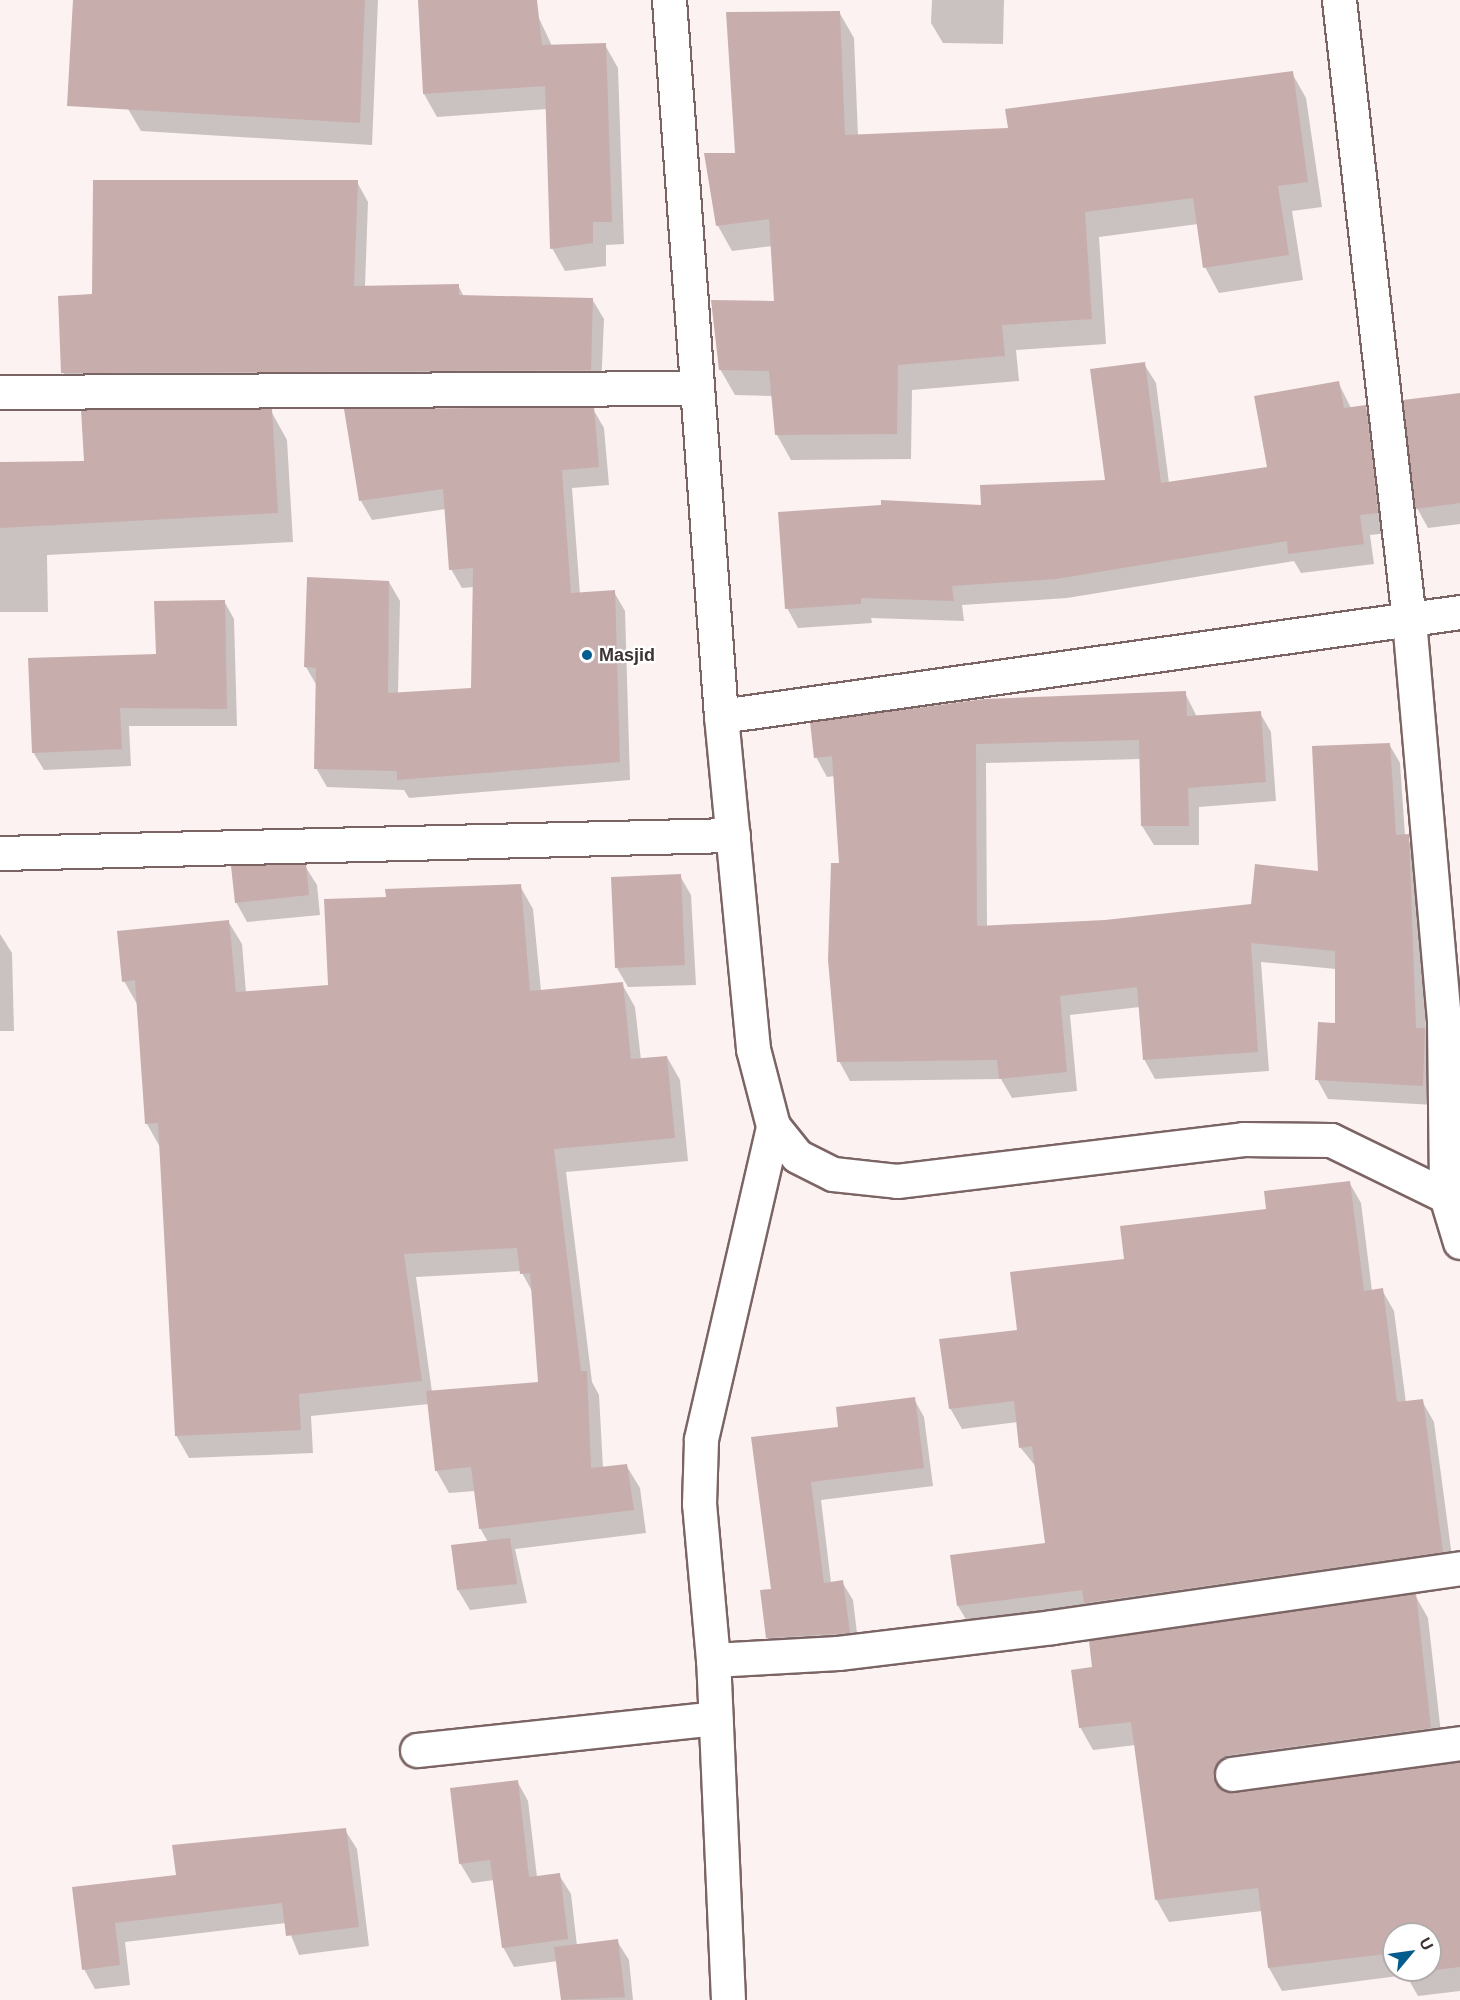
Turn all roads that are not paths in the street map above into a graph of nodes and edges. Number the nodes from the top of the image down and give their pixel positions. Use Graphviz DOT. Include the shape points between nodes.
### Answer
graph roads {
  1 [pos="669,0"];
  2 [pos="1339,0"];
  3 [pos="696,388"];
  4 [pos="0,392"];
  5 [pos="1460,612"];
  6 [pos="1409,620"];
  7 [pos="721,716"];
  8 [pos="732,835"];
  9 [pos="0,853"];
  10 [pos="773,1126"];
  11 [pos="1446,1196"];
  12 [pos="1460,1242"];
  13 [pos="1460,1568"];
  14 [pos="713,1660"];
  15 [pos="715,1718"];
  16 [pos="1460,1743"];
  17 [pos="417,1750"];
  18 [pos="1232,1774"];
  19 [pos="728,2000"];
  1 -- 3 [label="street"];
  2 -- 6 [label="street"];
  3 -- 4 [label="street"];
  3 -- 7 [label="street"];
  5 -- 6 [label="street"];
  6 -- 7 [label="street"];
  6 -- 11 [label="street" via="1444,1022"];
  7 -- 8 [label="street"];
  8 -- 9 [label="street"];
  8 -- 10 [label="street" via="753,1049"];
  10 -- 11 [label="street" via="797,1156 833,1174 897,1181 1243,1139 1331,1140"];
  10 -- 14 [label="street" via="701,1440 699,1504"];
  11 -- 12 [label="street"];
  13 -- 14 [label="street" via="1028,1630 838,1653"];
  14 -- 15 [label="street"];
  15 -- 17 [label="street"];
  15 -- 19 [label="street"];
  16 -- 18 [label="street"];
}
